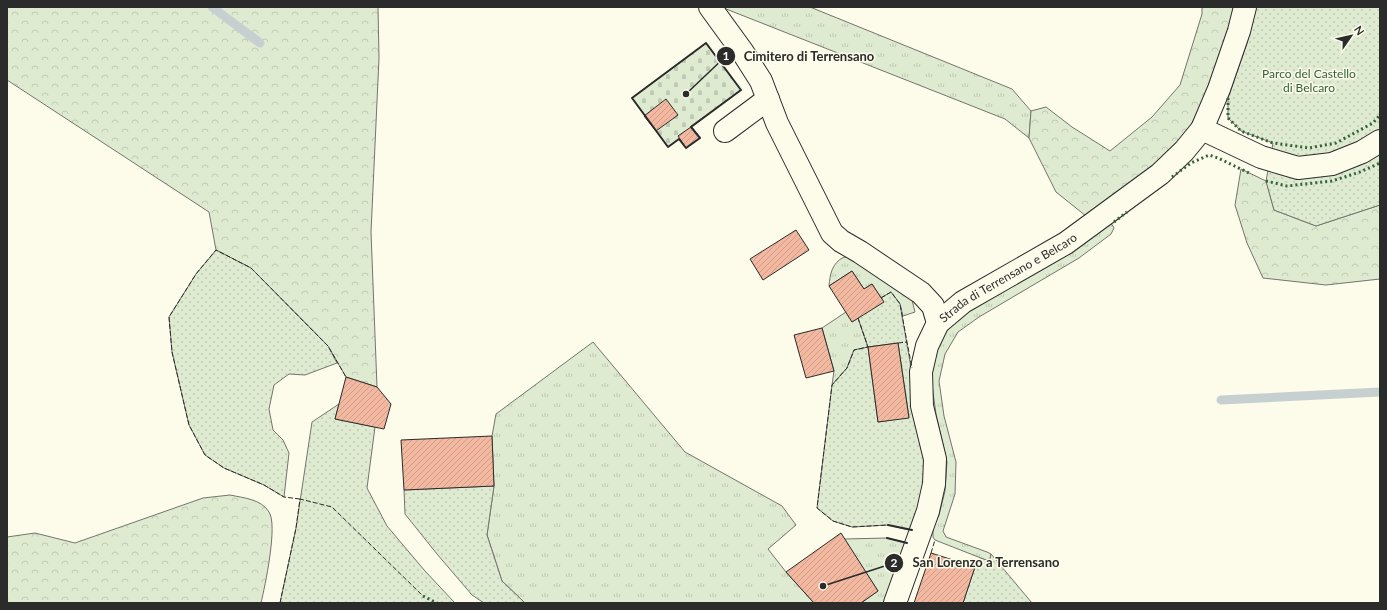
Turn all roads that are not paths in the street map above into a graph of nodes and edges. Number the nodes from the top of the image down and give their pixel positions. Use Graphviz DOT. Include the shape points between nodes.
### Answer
graph roads {
  1 [pos="710,7"];
  2 [pos="1245,7"];
  3 [pos="768,99"];
  4 [pos="1202,129"];
  5 [pos="725,131"];
  6 [pos="1380,141"];
  7 [pos="938,323"];
  8 [pos="895,603"];
  1 -- 3 [label="street" via="761,81"];
  2 -- 4 [label="street, Strada di Terrensano e Belcaro" via="1219,89"];
  3 -- 5 [label="street"];
  3 -- 7 [label="street" via="777,123 832,233 920,292 933,306"];
  4 -- 6 [label="street" via="1261,158 1298,168 1332,164 1362,152"];
  4 -- 7 [label="street, Strada di Terrensano e Belcaro" via="1160,174 1066,243 963,302"];
  7 -- 8 [label="street, Strada di Terrensano e Belcaro" via="927,346 921,372 922,406 936,459 934,484 928,511"];
}
